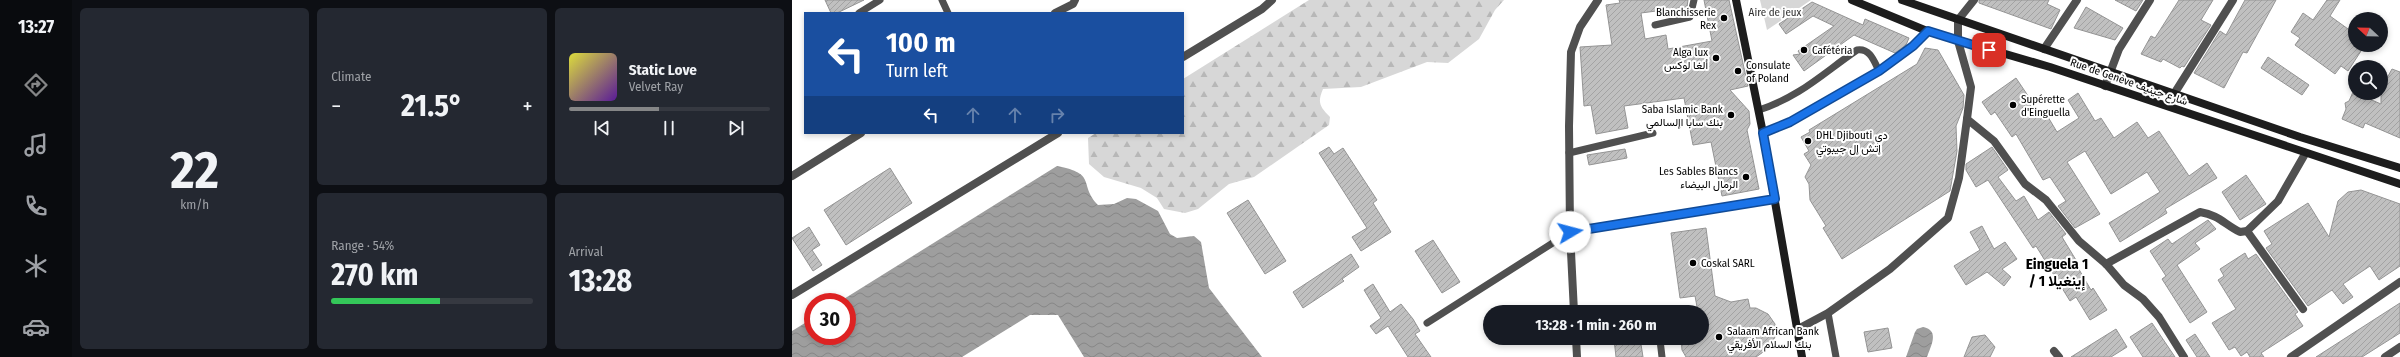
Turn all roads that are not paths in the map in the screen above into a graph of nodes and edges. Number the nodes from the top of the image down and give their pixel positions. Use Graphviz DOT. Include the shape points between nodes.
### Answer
graph roads {
  1 [pos="880,0"];
  2 [pos="942,0"];
  3 [pos="1075,0"];
  4 [pos="1272,0"];
  5 [pos="1598,0"];
  6 [pos="1694,0"];
  7 [pos="1736,0"];
  8 [pos="1852,0"];
  9 [pos="1902,0"];
  10 [pos="1974,0"];
  11 [pos="2076,0"];
  12 [pos="2150,0"];
  13 [pos="2233,0"];
  14 [pos="861,12"];
  15 [pos="948,12"];
  16 [pos="1058,12"];
  17 [pos="1958,20"];
  18 [pos="1655,25"];
  19 [pos="1928,31"];
  20 [pos="1958,41"];
  21 [pos="2044,48"];
  22 [pos="1184,56"];
  23 [pos="1879,71"];
  24 [pos="2110,71"];
  25 [pos="2105,86"];
  26 [pos="2174,94"];
  27 [pos="1759,110"];
  28 [pos="1967,119"];
  29 [pos="1653,133"];
  30 [pos="1763,133"];
  31 [pos="859,134"];
  32 [pos="1056,134"];
  33 [pos="1569,153"];
  34 [pos="2305,154"];
  35 [pos="2400,168"];
  36 [pos="792,176"];
  37 [pos="2400,184"];
  38 [pos="1775,199"];
  39 [pos="2247,231"];
  40 [pos="1570,232"];
  41 [pos="2106,264"];
  42 [pos="2400,282"];
  43 [pos="792,295"];
  44 [pos="1574,305"];
  45 [pos="2303,309"];
  46 [pos="1828,313"];
  47 [pos="1427,324"];
  48 [pos="1798,329"];
  49 [pos="1576,345"];
  50 [pos="1661,345"];
  51 [pos="2400,347"];
  52 [pos="1577,357"];
  53 [pos="1662,357"];
  54 [pos="1802,357"];
  55 [pos="1836,357"];
  56 [pos="2184,357"];
  57 [pos="2291,357"];
  58 [pos="2385,357"];
  1 -- 14 [label="lane"];
  2 -- 15 [label="lane"];
  3 -- 16 [label="street" via="1073,4"];
  4 -- 22 [label="street" via="1262,9"];
  5 -- 33 [label="street" via="1580,27 1571,52"];
  6 -- 18 [label="lane" via="1690,18"];
  7 -- 27 [label="main road"];
  8 -- 19 [label="main road, Rue de Genève شارع جينيف"];
  9 -- 17 [label="main road, Rue de Genève شارع جينيف"];
  10 -- 17 [label="street"];
  11 -- 21 [label="street"];
  12 -- 24 [label="street" via="2119,49"];
  13 -- 26 [label="street"];
  17 -- 20 [label="street"];
  17 -- 21 [label="main road, Rue de Genève شارع جينيف"];
  19 -- 20 [label="main road, Rue de Genève شارع جينيف"];
  19 -- 23 [label="lane" via="1913,46"];
  20 -- 25 [label="main road, Rue de Genève شارع جينيف" via="2050,67"];
  20 -- 28 [label="street" via="1971,87"];
  21 -- 24 [label="main road, Rue de Genève شارع جينيف"];
  23 -- 27 [label="lane" via="1869,52 1857,50 1803,91 1779,104"];
  23 -- 30 [label="lane" via="1796,119"];
  24 -- 25 [label="street"];
  24 -- 26 [label="main road, Rue de Genève شارع جينيف"];
  25 -- 34 [label="main road, Rue de Genève شارع جينيف"];
  26 -- 35 [label="main road, Rue de Genève شارع جينيف"];
  27 -- 30 [label="main road"];
  28 -- 41 [label="street" via="1994,141 2025,184 2046,200 2079,240"];
  28 -- 46 [label="street" via="1959,178 1948,218 1890,269"];
  29 -- 33 [label="lane"];
  30 -- 38 [label="main road"];
  31 -- 36 [label="street"];
  32 -- 43 [label="street"];
  33 -- 40 [label="street"];
  34 -- 37 [label="main road, Rue de Genève شارع جينيف"];
  34 -- 39 [label="street" via="2278,201"];
  38 -- 40 [label="street"];
  38 -- 48 [label="main road"];
  39 -- 41 [label="street" via="2240,232 2222,219 2200,212"];
  39 -- 45 [label="street"];
  40 -- 44 [label="street"];
  40 -- 47 [label="lane"];
  41 -- 56 [label="street" via="2124,285 2143,299 2159,317"];
  42 -- 57 [label="street"];
  46 -- 48 [label="street"];
  46 -- 55 [label="lane"];
  48 -- 54 [label="main road"];
  49 -- 52 [label="street"];
  50 -- 53 [label="lane"];
  51 -- 58 [label="street"];
}
